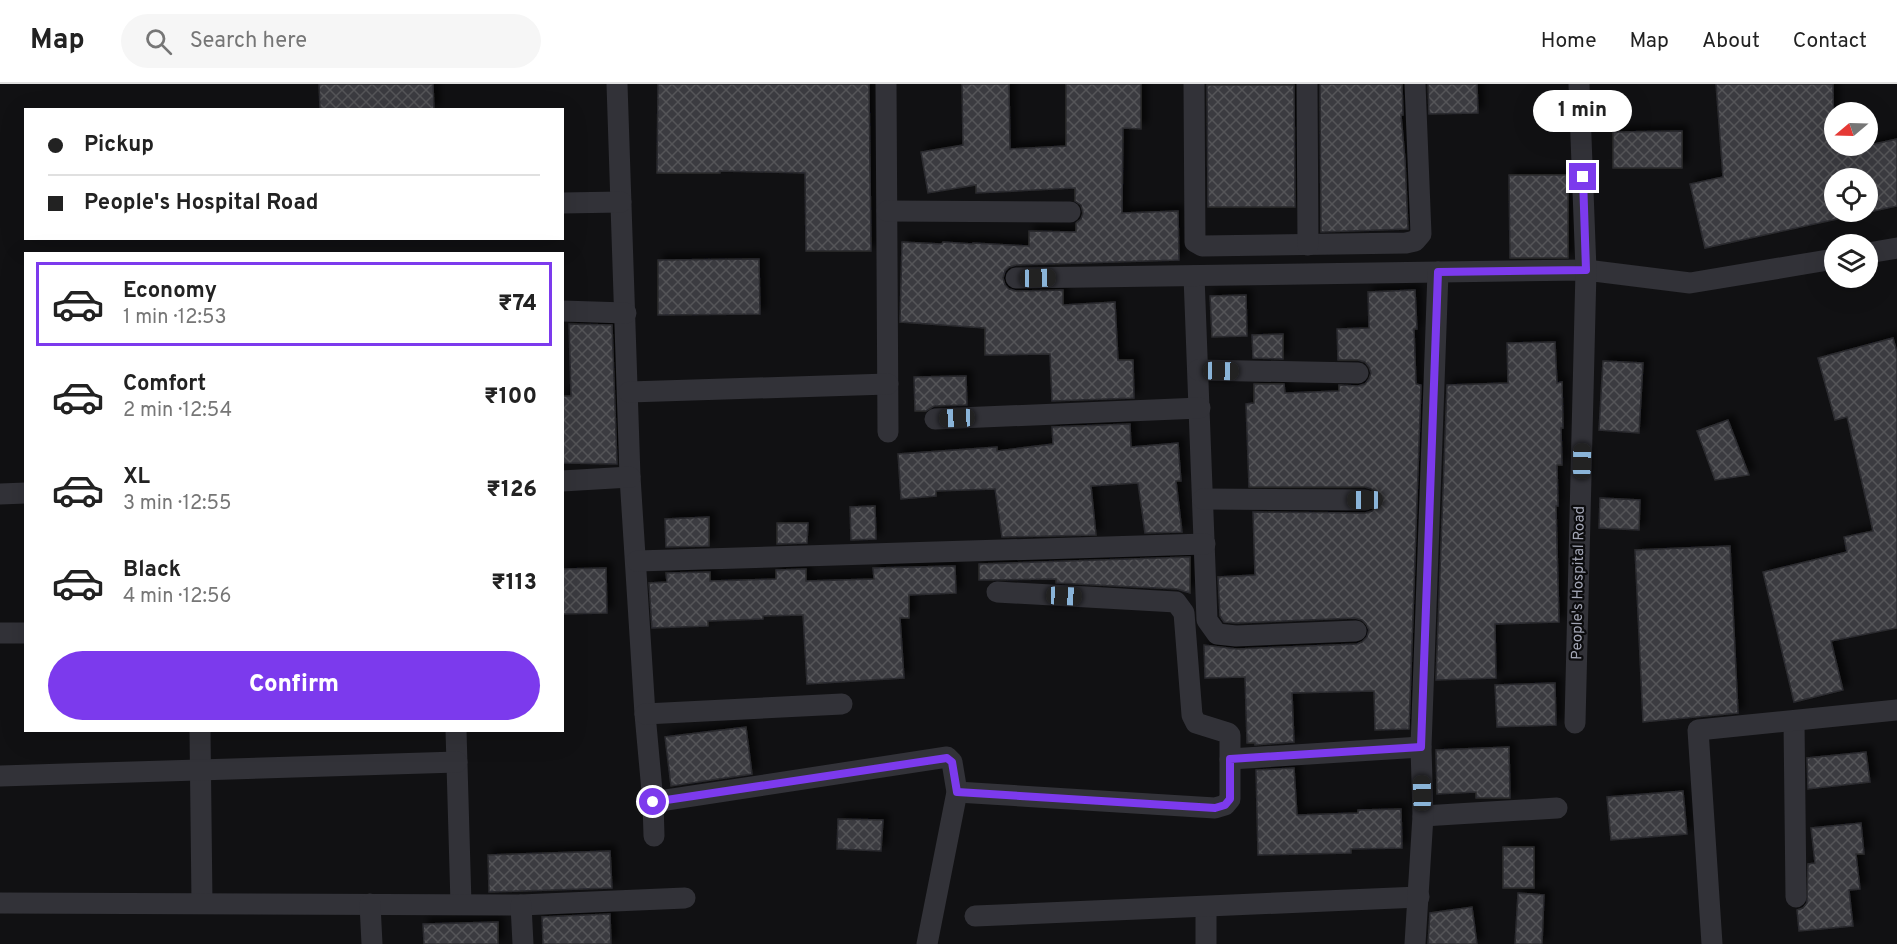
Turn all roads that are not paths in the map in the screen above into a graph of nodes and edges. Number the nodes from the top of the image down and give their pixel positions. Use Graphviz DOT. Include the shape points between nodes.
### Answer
graph roads {
  1 [pos="617,84"];
  2 [pos="886,84"];
  3 [pos="1194,84"];
  4 [pos="1307,84"];
  5 [pos="1415,84"];
  6 [pos="1579,84"];
  7 [pos="621,202"];
  8 [pos="564,203"];
  9 [pos="887,210"];
  10 [pos="1070,212"];
  11 [pos="1308,245"];
  12 [pos="1897,248"];
  13 [pos="1878,251"];
  14 [pos="1824,261"];
  15 [pos="1586,270"];
  16 [pos="1438,272"];
  17 [pos="1194,276"];
  18 [pos="1016,278"];
  19 [pos="564,311"];
  20 [pos="626,313"];
  21 [pos="1198,370"];
  22 [pos="1358,373"];
  23 [pos="888,384"];
  24 [pos="628,392"];
  25 [pos="1200,408"];
  26 [pos="935,419"];
  27 [pos="888,432"];
  28 [pos="630,477"];
  29 [pos="564,481"];
  30 [pos="24,493"];
  31 [pos="0,494"];
  32 [pos="1203,499"];
  33 [pos="1365,500"];
  34 [pos="1205,544"];
  35 [pos="637,561"];
  36 [pos="997,592"];
  37 [pos="1356,631"];
  38 [pos="0,633"];
  39 [pos="24,633"];
  40 [pos="842,704"];
  41 [pos="1897,710"];
  42 [pos="645,714"];
  43 [pos="1794,721"];
  44 [pos="1575,723"];
  45 [pos="200,732"];
  46 [pos="456,732"];
  47 [pos="1421,747"];
  48 [pos="1230,759"];
  49 [pos="457,762"];
  50 [pos="200,771"];
  51 [pos="0,776"];
  52 [pos="957,792"];
  53 [pos="653,802"];
  54 [pos="1557,808"];
  55 [pos="1423,816"];
  56 [pos="654,836"];
  57 [pos="1419,897"];
  58 [pos="1796,897"];
  59 [pos="686,898"];
  60 [pos="0,903"];
  61 [pos="202,903"];
  62 [pos="370,904"];
  63 [pos="460,904"];
  64 [pos="521,905"];
  65 [pos="1206,907"];
  66 [pos="975,916"];
  67 [pos="372,944"];
  68 [pos="523,944"];
  69 [pos="927,944"];
  70 [pos="1206,944"];
  71 [pos="1415,944"];
  72 [pos="1712,944"];
  1 -- 7 [label="street"];
  2 -- 9 [label="street"];
  3 -- 11 [label="street" via="1195,242 1202,246"];
  4 -- 11 [label="street"];
  5 -- 11 [label="street" via="1421,234 1406,243"];
  6 -- 15 [label="street, People's Hospital Road"];
  7 -- 8 [label="street"];
  7 -- 20 [label="street"];
  9 -- 10 [label="street"];
  9 -- 23 [label="street"];
  12 -- 13 [label="street"];
  14 -- 15 [label="street" via="1690,283"];
  15 -- 16 [label="street"];
  15 -- 44 [label="street, People's Hospital Road"];
  16 -- 17 [label="street"];
  16 -- 47 [label="street"];
  17 -- 18 [label="street"];
  17 -- 21 [label="street"];
  19 -- 20 [label="street"];
  20 -- 24 [label="street"];
  21 -- 22 [label="street"];
  21 -- 25 [label="street"];
  23 -- 24 [label="street"];
  23 -- 27 [label="street"];
  24 -- 28 [label="street"];
  25 -- 26 [label="street"];
  25 -- 32 [label="street"];
  28 -- 29 [label="street"];
  28 -- 35 [label="street"];
  30 -- 31 [label="street"];
  32 -- 33 [label="street"];
  32 -- 34 [label="street"];
  34 -- 35 [label="street"];
  34 -- 37 [label="street" via="1207,620 1217,634"];
  35 -- 42 [label="street"];
  36 -- 48 [label="street" via="1176,602 1184,613 1192,715 1196,723 1230,735"];
  38 -- 39 [label="street"];
  40 -- 42 [label="street"];
  41 -- 43 [label="street"];
  42 -- 53 [label="street"];
  43 -- 58 [label="street"];
  43 -- 72 [label="street" via="1698,730"];
  45 -- 50 [label="street"];
  46 -- 49 [label="street"];
  47 -- 48 [label="street"];
  47 -- 55 [label="street"];
  48 -- 52 [label="street" via="1230,799 1215,808"];
  49 -- 50 [label="street"];
  49 -- 63 [label="street"];
  50 -- 51 [label="street"];
  50 -- 61 [label="street"];
  52 -- 53 [label="street" via="952,762 947,758"];
  52 -- 69 [label="street"];
  53 -- 56 [label="street"];
  54 -- 55 [label="street"];
  55 -- 57 [label="street"];
  57 -- 65 [label="street"];
  57 -- 71 [label="street"];
  59 -- 64 [label="street"];
  60 -- 61 [label="street"];
  61 -- 62 [label="street"];
  62 -- 63 [label="street"];
  62 -- 67 [label="street"];
  63 -- 64 [label="street"];
  64 -- 68 [label="street"];
  65 -- 66 [label="street"];
  65 -- 70 [label="street"];
}
